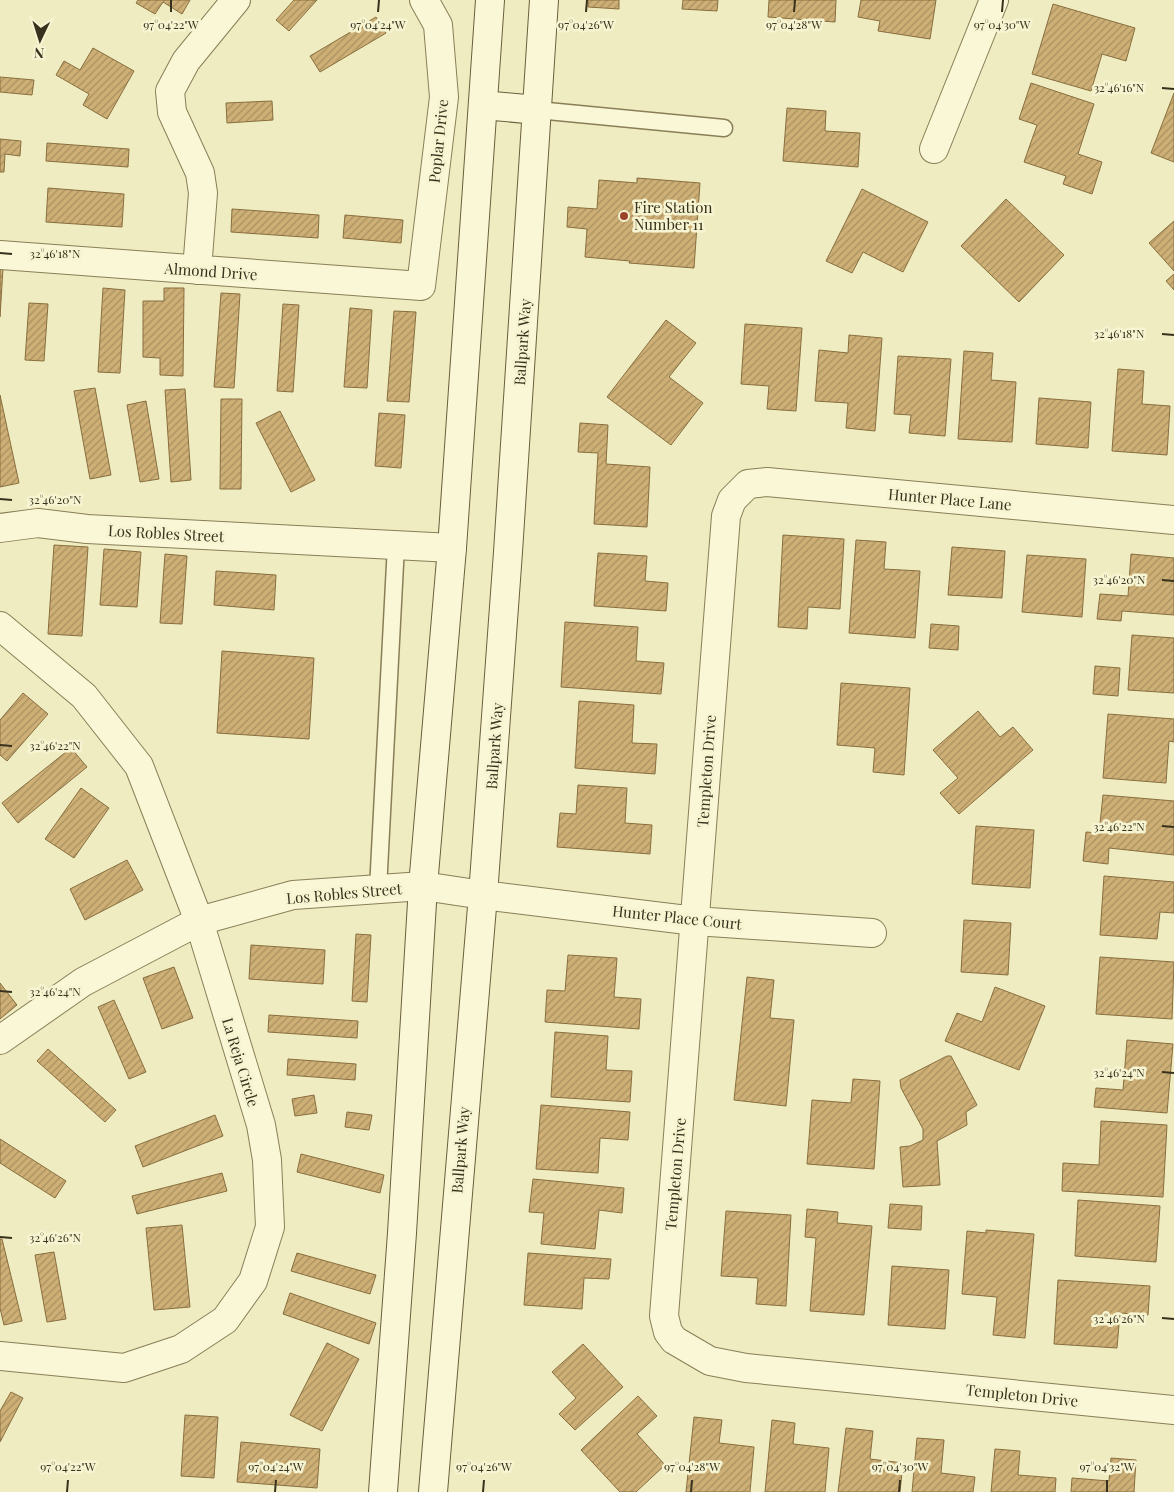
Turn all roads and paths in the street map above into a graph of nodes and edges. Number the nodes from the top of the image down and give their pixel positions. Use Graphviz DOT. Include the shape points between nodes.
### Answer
graph roads {
  1 [pos="236,0"];
  2 [pos="424,0"];
  3 [pos="490,0"];
  4 [pos="544,0"];
  5 [pos="994,0"];
  6 [pos="482,106"];
  7 [pos="537,110"];
  8 [pos="724,128"];
  9 [pos="934,148"];
  10 [pos="0,255"];
  11 [pos="198,270"];
  12 [pos="421,286"];
  13 [pos="732,500"];
  14 [pos="1174,520"];
  15 [pos="0,528"];
  16 [pos="396,544"];
  17 [pos="452,548"];
  18 [pos="0,626"];
  19 [pos="423,886"];
  20 [pos="378,889"];
  21 [pos="483,895"];
  22 [pos="199,921"];
  23 [pos="695,921"];
  24 [pos="872,933"];
  25 [pos="0,1040"];
  26 [pos="0,1356"];
  27 [pos="1174,1410"];
  28 [pos="383,1492"];
  29 [pos="433,1492"];
  1 -- 11 [label="street" via="186,61 170,91 172,112 200,172 203,193"];
  2 -- 12 [label="street, Poplar Drive" via="438,25 444,98"];
  3 -- 6 [label="street"];
  4 -- 7 [label="street, Ballpark Way"];
  5 -- 9 [label="street"];
  6 -- 7 [label="street"];
  6 -- 17 [label="street"];
  7 -- 8 [label="lane"];
  7 -- 21 [label="street, Ballpark Way"];
  10 -- 11 [label="street, Almond Drive"];
  11 -- 12 [label="street, Almond Drive"];
  13 -- 14 [label="street, Hunter Place Lane" via="748,484 767,482"];
  13 -- 23 [label="street, Templeton Drive" via="726,516"];
  15 -- 16 [label="street, Los Robles Street" via="38,523 87,529"];
  16 -- 17 [label="street, Los Robles Street"];
  16 -- 20 [label="lane"];
  17 -- 19 [label="street"];
  18 -- 22 [label="street, La Reja Circle" via="84,696 139,766"];
  19 -- 20 [label="street, Los Robles Street"];
  19 -- 21 [label="street, Los Robles Street"];
  19 -- 28 [label="street"];
  20 -- 22 [label="street, Los Robles Street" via="293,895"];
  21 -- 23 [label="street, Hunter Place Court"];
  21 -- 29 [label="street, Ballpark Way"];
  22 -- 25 [label="street, Los Robles Street" via="83,982"];
  22 -- 26 [label="street, La Reja Circle" via="261,1125 267,1160 270,1227 253,1281 225,1320 181,1350 124,1368"];
  23 -- 24 [label="street, Hunter Place Court"];
  23 -- 27 [label="street, Templeton Drive" via="664,1316 674,1340 710,1361 746,1368"];
}
